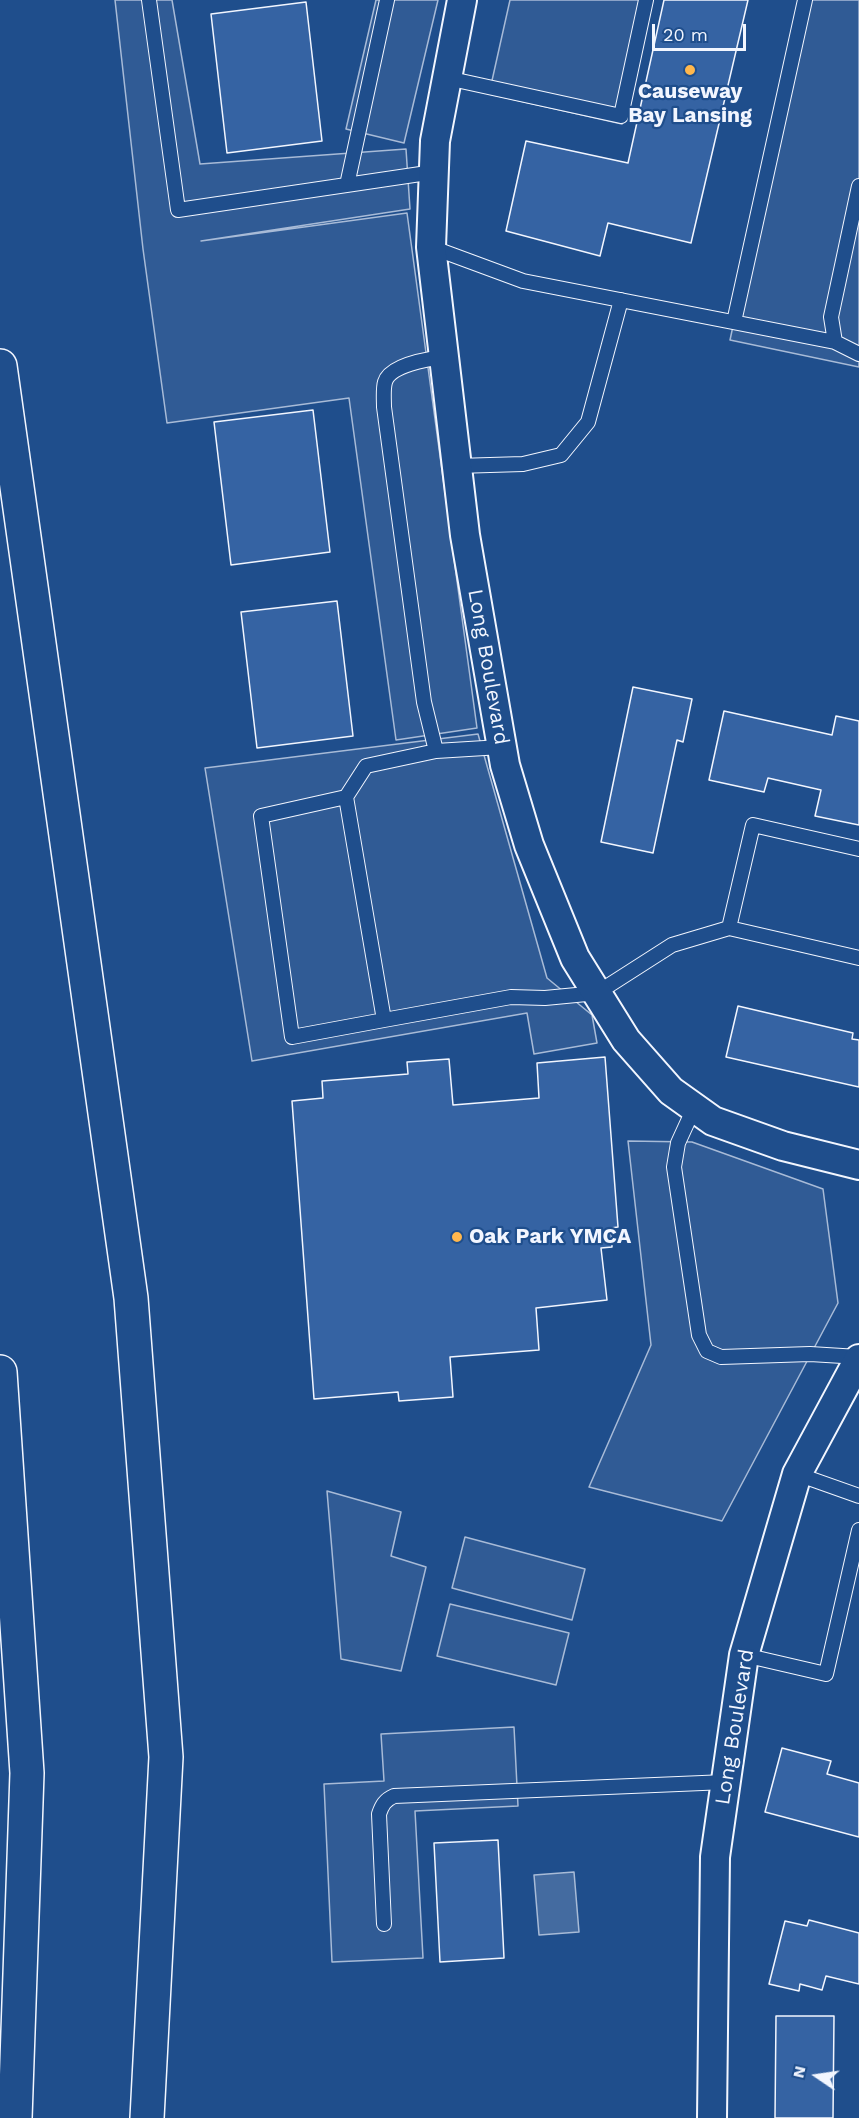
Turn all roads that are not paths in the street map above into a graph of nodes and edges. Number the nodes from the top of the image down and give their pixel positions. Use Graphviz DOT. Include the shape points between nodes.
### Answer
graph roads {
  1 [pos="149,0"];
  2 [pos="387,0"];
  3 [pos="462,0"];
  4 [pos="646,0"];
  5 [pos="805,0"];
  6 [pos="447,78"];
  7 [pos="434,172"];
  8 [pos="347,185"];
  9 [pos="859,186"];
  10 [pos="431,247"];
  11 [pos="621,300"];
  12 [pos="734,322"];
  13 [pos="834,342"];
  14 [pos="859,354"];
  15 [pos="444,357"];
  16 [pos="0,366"];
  17 [pos="457,466"];
  18 [pos="501,747"];
  19 [pos="436,751"];
  20 [pos="346,797"];
  21 [pos="859,849"];
  22 [pos="729,928"];
  23 [pos="859,958"];
  24 [pos="597,993"];
  25 [pos="384,1020"];
  26 [pos="694,1108"];
  27 [pos="859,1165"];
  28 [pos="859,1358"];
  29 [pos="0,1372"];
  30 [pos="797,1474"];
  31 [pos="859,1496"];
  32 [pos="859,1530"];
  33 [pos="744,1654"];
  34 [pos="726,1782"];
  35 [pos="384,1924"];
  36 [pos="15,2118"];
  37 [pos="147,2118"];
  38 [pos="712,2118"];
  1 -- 8 [label="lane" via="177,210"];
  2 -- 8 [label="lane"];
  3 -- 6 [label="street, Long Boulevard"];
  4 -- 6 [label="lane" via="621,116"];
  5 -- 12 [label="lane"];
  6 -- 7 [label="street, Long Boulevard" via="435,141"];
  7 -- 8 [label="lane"];
  7 -- 10 [label="street, Long Boulevard"];
  9 -- 13 [label="lane" via="831,317"];
  10 -- 11 [label="lane" via="523,281"];
  10 -- 15 [label="street, Long Boulevard"];
  11 -- 12 [label="lane"];
  11 -- 17 [label="lane" via="588,422 561,455 522,464"];
  12 -- 13 [label="lane"];
  13 -- 14 [label="lane"];
  15 -- 17 [label="street, Long Boulevard"];
  15 -- 19 [label="lane" via="421,360 393,371 385,382 384,407 424,702"];
  16 -- 37 [label="highway" via="131,1298 166,1757"];
  17 -- 18 [label="street, Long Boulevard"];
  18 -- 19 [label="lane"];
  18 -- 24 [label="street, Long Boulevard" via="529,845 575,958"];
  19 -- 20 [label="lane" via="366,766"];
  20 -- 25 [label="lane"];
  20 -- 25 [label="lane" via="261,816 292,1037"];
  21 -- 22 [label="lane" via="753,825"];
  22 -- 23 [label="lane"];
  22 -- 24 [label="lane" via="672,945"];
  24 -- 25 [label="lane" via="511,997"];
  24 -- 26 [label="street, Long Boulevard" via="626,1040 671,1091"];
  26 -- 27 [label="street, Long Boulevard" via="712,1121 783,1146"];
  26 -- 28 [label="lane" via="678,1143 674,1167 699,1335 707,1351 721,1357 810,1354"];
  28 -- 30 [label="street, Long Boulevard"];
  29 -- 36 [label="highway" via="27,1773"];
  30 -- 31 [label="lane"];
  30 -- 33 [label="street, Long Boulevard"];
  32 -- 33 [label="lane" via="826,1674"];
  33 -- 34 [label="street, Long Boulevard"];
  34 -- 35 [label="lane" via="394,1796 381,1806 379,1814"];
  34 -- 38 [label="street, Long Boulevard" via="715,1857"];
}
